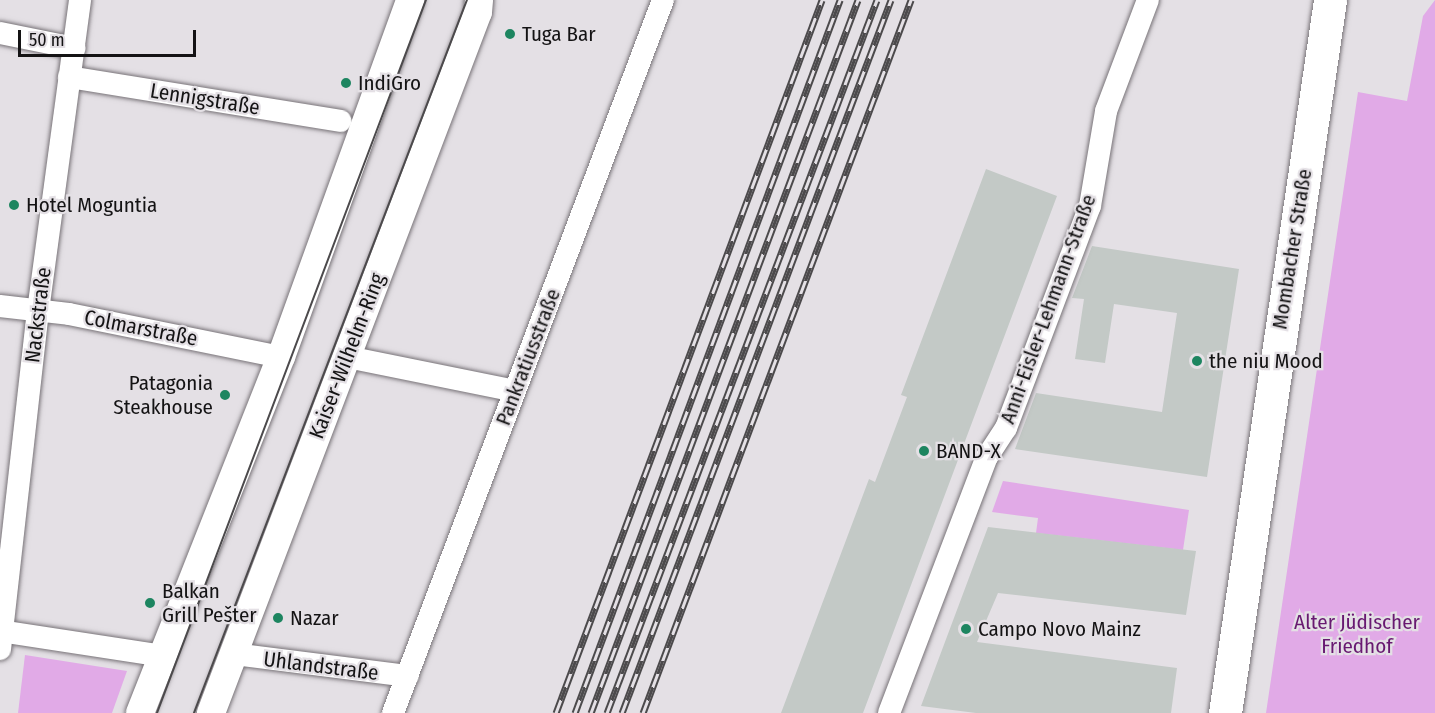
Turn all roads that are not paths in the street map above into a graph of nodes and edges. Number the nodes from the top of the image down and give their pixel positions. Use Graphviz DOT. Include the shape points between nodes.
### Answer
graph roads {
  1 [pos="80,0"];
  2 [pos="410,0"];
  3 [pos="663,0"];
  4 [pos="1148,0"];
  5 [pos="1330,0"];
  6 [pos="480,4"];
  7 [pos="0,33"];
  8 [pos="74,48"];
  9 [pos="69,77"];
  10 [pos="340,121"];
  11 [pos="0,306"];
  12 [pos="38,311"];
  13 [pos="281,357"];
  14 [pos="347,357"];
  15 [pos="515,391"];
  16 [pos="1,637"];
  17 [pos="234,654"];
  18 [pos="163,656"];
  19 [pos="408,676"];
  20 [pos="140,713"];
  21 [pos="211,713"];
  22 [pos="393,713"];
  23 [pos="889,713"];
  24 [pos="1225,713"];
  1 -- 8 [label="street, Nackstraße"];
  2 -- 13 [label="street"];
  3 -- 15 [label="street, Pankratiusstraße"];
  4 -- 23 [label="street, Anni-Eisler-Lehmann-Straße" via="1106,111 1090,206 1006,428 987,457"];
  5 -- 24 [label="main road, Mombacher Straße"];
  6 -- 14 [label="street, Kaiser-Wilhelm-Ring"];
  7 -- 8 [label="street"];
  8 -- 9 [label="street, Nackstraße"];
  9 -- 10 [label="street, Lennigstraße"];
  9 -- 12 [label="street, Nackstraße"];
  11 -- 12 [label="street, Colmarstraße"];
  12 -- 13 [label="street, Colmarstraße"];
  12 -- 16 [label="street, Nackstraße"];
  13 -- 18 [label="street"];
  14 -- 15 [label="street"];
  14 -- 17 [label="street, Kaiser-Wilhelm-Ring"];
  15 -- 19 [label="street, Pankratiusstraße"];
  16 -- 18 [label="street"];
  17 -- 19 [label="street, Uhlandstraße"];
  17 -- 21 [label="street, Kaiser-Wilhelm-Ring"];
  18 -- 20 [label="street"];
  19 -- 22 [label="street, Pankratiusstraße"];
}
